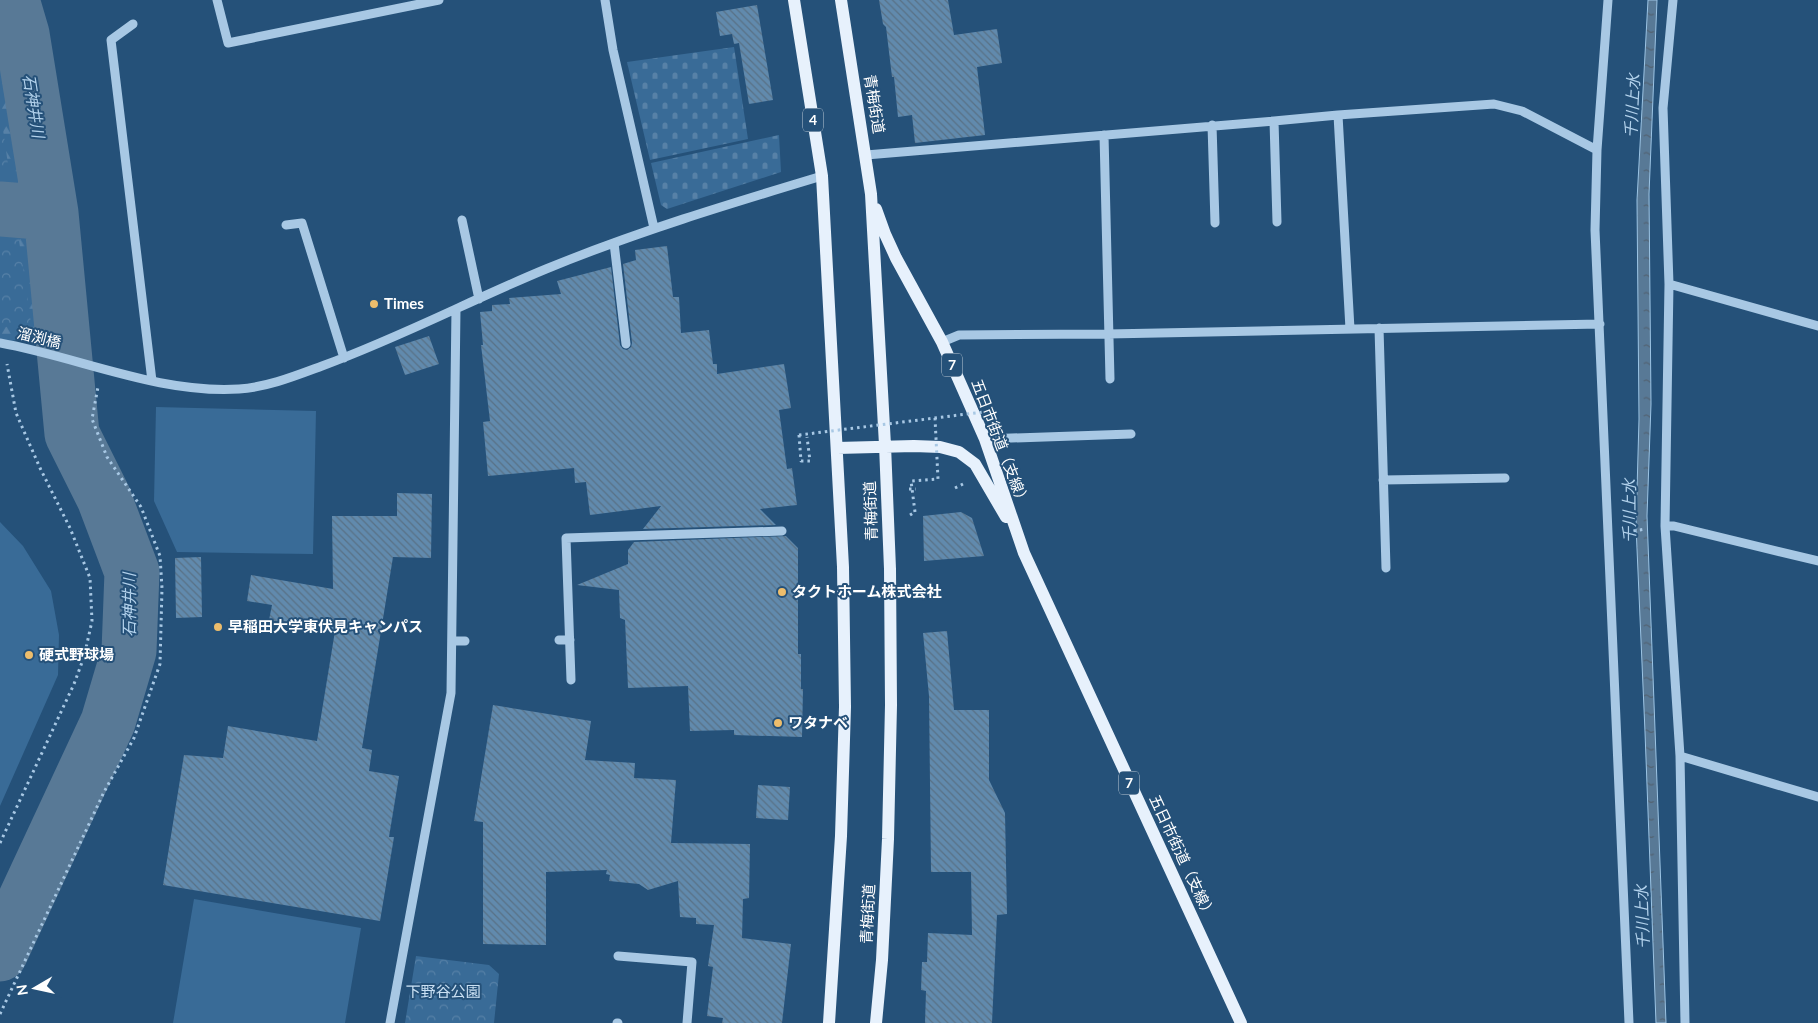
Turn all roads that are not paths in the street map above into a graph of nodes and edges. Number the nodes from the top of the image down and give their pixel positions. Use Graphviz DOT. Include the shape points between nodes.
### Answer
graph roads {
  1 [pos="217,0"];
  2 [pos="438,0"];
  3 [pos="605,0"];
  4 [pos="794,0"];
  5 [pos="841,0"];
  6 [pos="1608,0"];
  7 [pos="1673,0"];
  8 [pos="133,24"];
  9 [pos="1338,115"];
  10 [pos="1274,121"];
  11 [pos="1212,125"];
  12 [pos="1104,135"];
  13 [pos="1597,150"];
  14 [pos="866,155"];
  15 [pos="822,176"];
  16 [pos="871,194"];
  17 [pos="462,220"];
  18 [pos="1277,222"];
  19 [pos="1215,223"];
  20 [pos="286,225"];
  21 [pos="654,228"];
  22 [pos="614,243"];
  23 [pos="1668,284"];
  24 [pos="479,299"];
  25 [pos="456,309"];
  26 [pos="1600,324"];
  27 [pos="1818,326"];
  28 [pos="1379,328"];
  29 [pos="1350,329"];
  30 [pos="1108,334"];
  31 [pos="942,342"];
  32 [pos="1,343"];
  33 [pos="626,344"];
  34 [pos="344,358"];
  35 [pos="1110,379"];
  36 [pos="152,381"];
  37 [pos="1131,434"];
  38 [pos="985,440"];
  39 [pos="885,445"];
  40 [pos="837,448"];
  41 [pos="1505,478"];
  42 [pos="1383,480"];
  43 [pos="1665,526"];
  44 [pos="782,531"];
  45 [pos="1020,541"];
  46 [pos="1818,561"];
  47 [pos="1386,568"];
  48 [pos="559,640"];
  49 [pos="570,640"];
  50 [pos="452,641"];
  51 [pos="465,641"];
  52 [pos="571,680"];
  53 [pos="1680,756"];
  54 [pos="1818,797"];
  55 [pos="618,956"];
  56 [pos="390,1023"];
  57 [pos="687,1023"];
  58 [pos="830,1023"];
  59 [pos="876,1023"];
  60 [pos="1241,1023"];
  61 [pos="1629,1023"];
  62 [pos="1685,1023"];
  1 -- 2 [label="street" via="228,43"];
  3 -- 21 [label="street"];
  4 -- 15 [label="main road, 青梅街道 / 4"];
  5 -- 14 [label="main road, 青梅街道"];
  6 -- 13 [label="street"];
  7 -- 23 [label="street" via="1663,108"];
  8 -- 36 [label="street" via="111,40"];
  9 -- 10 [label="street"];
  9 -- 13 [label="street" via="1494,104 1522,111"];
  9 -- 29 [label="street"];
  10 -- 11 [label="street"];
  10 -- 18 [label="street"];
  11 -- 12 [label="street"];
  11 -- 19 [label="street"];
  12 -- 14 [label="street"];
  12 -- 30 [label="street"];
  13 -- 26 [label="street" via="1595,230"];
  14 -- 16 [label="main road, 青梅街道"];
  15 -- 21 [label="street, 溜渕橋"];
  15 -- 40 [label="main road, 青梅街道 / 4"];
  16 -- 31 [label="main road, 五日市街道（支線） / 7" via="896,258"];
  16 -- 39 [label="main road, 青梅街道"];
  17 -- 24 [label="street"];
  20 -- 34 [label="street" via="302,223"];
  21 -- 22 [label="street, 溜渕橋"];
  22 -- 24 [label="street, 溜渕橋"];
  22 -- 33 [label="street"];
  23 -- 27 [label="street"];
  23 -- 43 [label="street"];
  24 -- 25 [label="street, 溜渕橋"];
  25 -- 34 [label="street, 溜渕橋"];
  25 -- 50 [label="street"];
  26 -- 28 [label="street"];
  26 -- 61 [label="street"];
  28 -- 29 [label="street"];
  28 -- 42 [label="street"];
  29 -- 30 [label="street"];
  30 -- 31 [label="street" via="959,335"];
  30 -- 35 [label="street"];
  31 -- 38 [label="main road, 五日市街道（支線） / 7"];
  32 -- 36 [label="street, 溜渕橋"];
  34 -- 36 [label="street, 溜渕橋" via="274,384 241,389 215,390"];
  37 -- 38 [label="street"];
  38 -- 45 [label="main road, 五日市街道（支線） / 7"];
  39 -- 40 [label="main road, 五日市街道（支線） / 7"];
  39 -- 45 [label="main road, 五日市街道（支線） / 7" via="940,447 959,452 975,464"];
  39 -- 59 [label="main road, 青梅街道" via="891,705 888,848"];
  40 -- 58 [label="main road, 青梅街道 / 4" via="845,707"];
  41 -- 42 [label="street"];
  42 -- 47 [label="street"];
  43 -- 46 [label="street"];
  43 -- 53 [label="street"];
  44 -- 49 [label="street" via="566,538"];
  45 -- 60 [label="main road, 五日市街道（支線） / 7"];
  48 -- 49 [label="street"];
  49 -- 52 [label="street"];
  50 -- 51 [label="street"];
  50 -- 56 [label="street" via="451,693"];
  53 -- 54 [label="street"];
  53 -- 62 [label="street"];
  55 -- 57 [label="street" via="692,962"];
}
